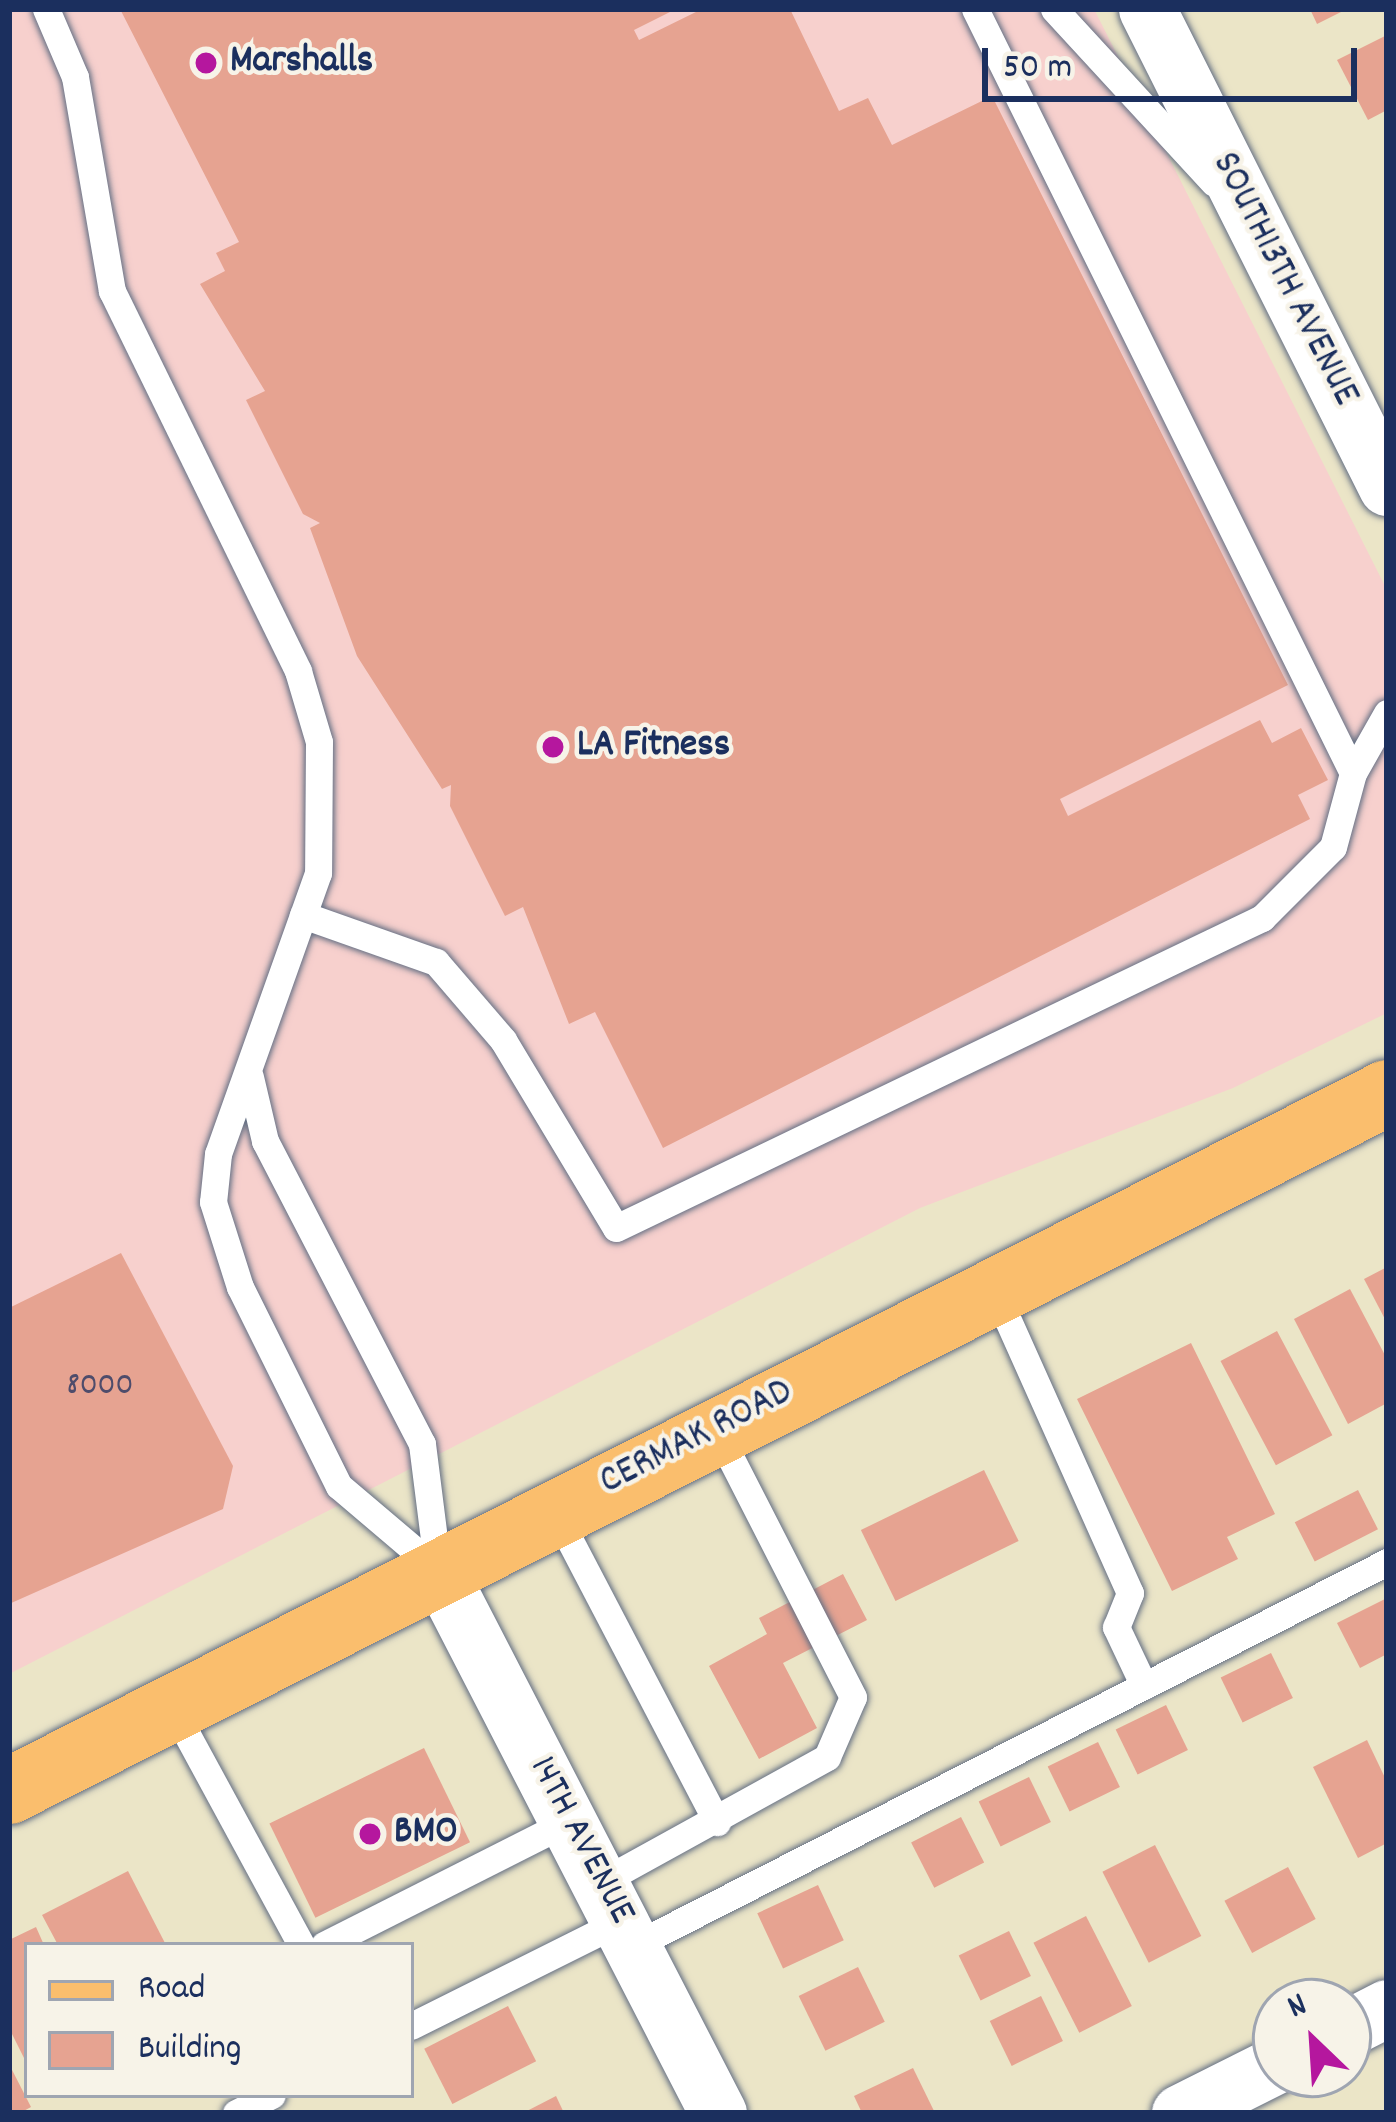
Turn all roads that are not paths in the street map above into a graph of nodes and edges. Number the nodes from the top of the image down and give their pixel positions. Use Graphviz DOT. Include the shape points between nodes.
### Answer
graph roads {
  1 [pos="46,9"];
  2 [pos="975,9"];
  3 [pos="1054,9"];
  4 [pos="1148,9"];
  5 [pos="1261,235"];
  6 [pos="1387,487"];
  7 [pos="1387,713"];
  8 [pos="1387,767"];
  9 [pos="1353,773"];
  10 [pos="303,915"];
  11 [pos="249,1073"];
  12 [pos="1387,1093"];
  13 [pos="994,1289"];
  14 [pos="716,1429"];
  15 [pos="555,1511"];
  16 [pos="1387,1562"];
  17 [pos="439,1570"];
  18 [pos="1144,1686"];
  19 [pos="172,1707"];
  20 [pos="9,1791"];
  21 [pos="570,1821"];
  22 [pos="717,1822"];
  23 [pos="619,1916"];
  24 [pos="300,1942"];
  25 [pos="330,1942"];
  26 [pos="414,2024"];
  27 [pos="1252,2077"];
  28 [pos="266,2098"];
  29 [pos="236,2113"];
  30 [pos="718,2113"];
  31 [pos="1180,2113"];
  1 -- 10 [label="lane" via="75,77 112,291 311,710 324,817"];
  2 -- 9 [label="lane"];
  3 -- 5 [label="lane"];
  4 -- 5 [label="street, SOUTH13TH AVENUE"];
  5 -- 6 [label="street, SOUTH13TH AVENUE"];
  7 -- 9 [label="lane"];
  8 -- 9 [label="lane"];
  9 -- 10 [label="lane" via="1334,847 1262,918 616,1228 503,1040 436,962"];
  10 -- 11 [label="lane"];
  11 -- 17 [label="lane" via="266,1141 422,1444"];
  11 -- 17 [label="lane" via="213,1202 240,1287 339,1486"];
  12 -- 13 [label="main road, CERMAK ROAD"];
  13 -- 14 [label="main road, CERMAK ROAD"];
  13 -- 18 [label="lane" via="1130,1593 1116,1627"];
  14 -- 15 [label="main road, CERMAK ROAD"];
  14 -- 22 [label="lane" via="853,1697 827,1757"];
  15 -- 17 [label="main road, CERMAK ROAD"];
  15 -- 22 [label="lane"];
  16 -- 18 [label="lane"];
  17 -- 19 [label="main road, CERMAK ROAD"];
  17 -- 21 [label="street, 14TH AVENUE"];
  18 -- 23 [label="lane"];
  19 -- 20 [label="main road, CERMAK ROAD"];
  19 -- 24 [label="lane"];
  21 -- 23 [label="street, 14TH AVENUE"];
  21 -- 25 [label="lane"];
  22 -- 23 [label="lane"];
  23 -- 26 [label="lane"];
  23 -- 30 [label="street, 14TH AVENUE"];
  27 -- 31 [label="street"];
  28 -- 29 [label="lane"];
}
